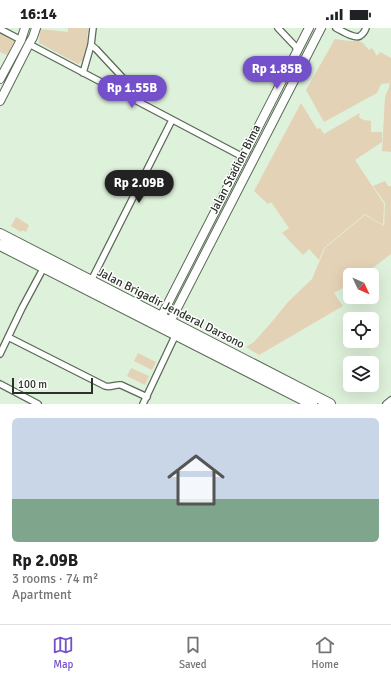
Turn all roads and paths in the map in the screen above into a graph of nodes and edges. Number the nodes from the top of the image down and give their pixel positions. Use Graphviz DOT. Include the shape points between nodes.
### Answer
graph roads {
  1 [pos="25,28"];
  2 [pos="36,28"];
  3 [pos="93,28"];
  4 [pos="278,28"];
  5 [pos="309,28"];
  6 [pos="321,28"];
  7 [pos="336,28"];
  8 [pos="366,28"];
  9 [pos="0,29"];
  10 [pos="21,40"];
  11 [pos="30,44"];
  12 [pos="91,45"];
  13 [pos="298,50"];
  14 [pos="14,54"];
  15 [pos="306,55"];
  16 [pos="23,58"];
  17 [pos="83,72"];
  18 [pos="0,79"];
  19 [pos="131,98"];
  20 [pos="0,101"];
  21 [pos="172,120"];
  22 [pos="243,157"];
  23 [pos="252,162"];
  24 [pos="0,234"];
  25 [pos="0,245"];
  26 [pos="30,255"];
  27 [pos="44,267"];
  28 [pos="91,281"];
  29 [pos="166,319"];
  30 [pos="176,334"];
  31 [pos="8,337"];
  32 [pos="0,354"];
  33 [pos="0,384"];
  34 [pos="289,388"];
  35 [pos="147,396"];
  36 [pos="391,400"];
  37 [pos="38,404"];
  38 [pos="143,404"];
  39 [pos="312,404"];
  40 [pos="330,404"];
  41 [pos="386,404"];
  1 -- 10 [label="street"];
  2 -- 11 [label="street"];
  3 -- 12 [label="street"];
  4 -- 13 [label="street"];
  5 -- 13 [label="street, Jalan Stadion Bima"];
  6 -- 15 [label="street, Jalan Stadion Bima"];
  7 -- 8 [label="street" via="357,37"];
  9 -- 10 [label="street"];
  10 -- 11 [label="street"];
  10 -- 14 [label="street"];
  11 -- 16 [label="street"];
  11 -- 17 [label="street"];
  12 -- 17 [label="street"];
  12 -- 19 [label="street" via="123,78"];
  13 -- 15 [label="street"];
  13 -- 22 [label="street, Jalan Stadion Bima"];
  14 -- 16 [label="street"];
  14 -- 18 [label="street"];
  15 -- 23 [label="street, Jalan Stadion Bima"];
  16 -- 20 [label="street"];
  17 -- 19 [label="street"];
  19 -- 21 [label="street"];
  21 -- 22 [label="street"];
  21 -- 28 [label="street"];
  22 -- 23 [label="street"];
  22 -- 29 [label="street, Jalan Stadion Bima"];
  23 -- 29 [label="street, Jalan Stadion Bima"];
  24 -- 26 [label="highway, Jalan Brigadir Jenderal Darsono"];
  25 -- 26 [label="highway, Jalan Brigadir Jenderal Darsono"];
  26 -- 27 [label="highway, Jalan Brigadir Jenderal Darsono"];
  26 -- 28 [label="highway, Jalan Brigadir Jenderal Darsono"];
  27 -- 30 [label="highway, Jalan Brigadir Jenderal Darsono"];
  27 -- 31 [label="street"];
  28 -- 29 [label="highway, Jalan Brigadir Jenderal Darsono"];
  29 -- 34 [label="highway, Jalan Brigadir Jenderal Darsono"];
  30 -- 34 [label="highway, Jalan Brigadir Jenderal Darsono"];
  30 -- 35 [label="street"];
  31 -- 32 [label="street"];
  31 -- 35 [label="street" via="105,386 122,385"];
  33 -- 37 [label="street"];
  34 -- 39 [label="highway, Jalan Brigadir Jenderal Darsono"];
  34 -- 40 [label="highway, Jalan Brigadir Jenderal Darsono"];
  35 -- 38 [label="street"];
  36 -- 41 [label="street"];
}
